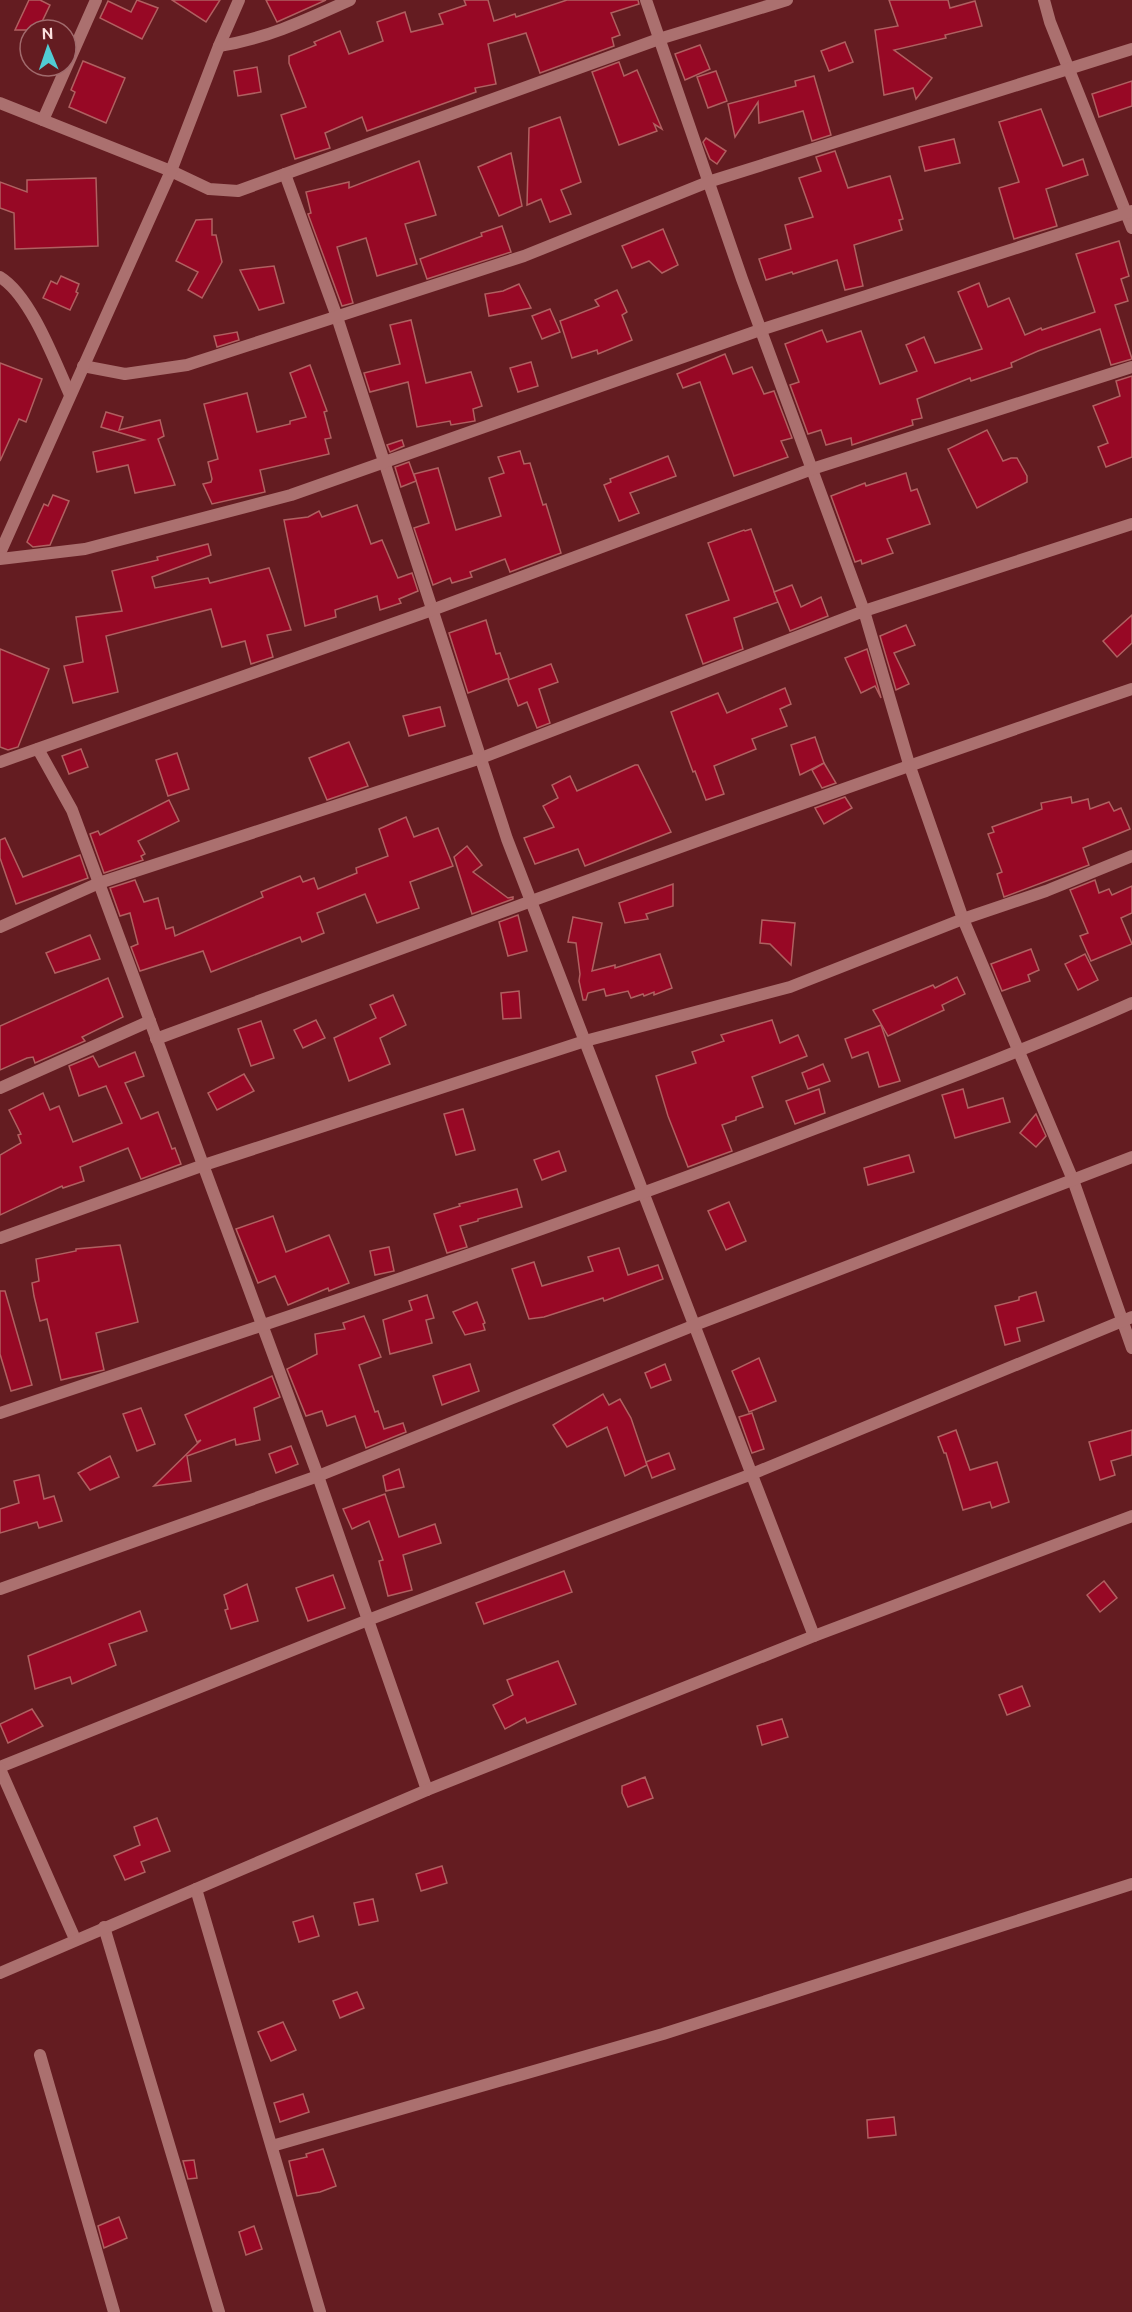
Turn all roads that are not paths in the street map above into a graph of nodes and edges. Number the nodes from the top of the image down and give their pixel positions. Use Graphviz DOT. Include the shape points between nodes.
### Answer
graph roads {
  1 [pos="96,0"];
  2 [pos="240,0"];
  3 [pos="351,0"];
  4 [pos="646,0"];
  5 [pos="787,0"];
  6 [pos="1044,0"];
  7 [pos="659,39"];
  8 [pos="219,46"];
  9 [pos="1132,49"];
  10 [pos="1068,68"];
  11 [pos="0,103"];
  12 [pos="44,120"];
  13 [pos="171,171"];
  14 [pos="285,174"];
  15 [pos="708,182"];
  16 [pos="1129,212"];
  17 [pos="1132,228"];
  18 [pos="0,277"];
  19 [pos="337,317"];
  20 [pos="760,330"];
  21 [pos="83,366"];
  22 [pos="1132,367"];
  23 [pos="70,395"];
  24 [pos="385,462"];
  25 [pos="812,469"];
  26 [pos="1132,525"];
  27 [pos="0,553"];
  28 [pos="0,559"];
  29 [pos="432,609"];
  30 [pos="864,611"];
  31 [pos="1132,689"];
  32 [pos="38,749"];
  33 [pos="480,758"];
  34 [pos="0,762"];
  35 [pos="909,764"];
  36 [pos="1132,856"];
  37 [pos="99,884"];
  38 [pos="530,900"];
  39 [pos="963,918"];
  40 [pos="0,927"];
  41 [pos="1132,1003"];
  42 [pos="150,1021"];
  43 [pos="156,1039"];
  44 [pos="585,1041"];
  45 [pos="1018,1052"];
  46 [pos="0,1088"];
  47 [pos="1132,1157"];
  48 [pos="204,1165"];
  49 [pos="1072,1180"];
  50 [pos="644,1194"];
  51 [pos="0,1238"];
  52 [pos="1127,1319"];
  53 [pos="695,1325"];
  54 [pos="262,1326"];
  55 [pos="1132,1348"];
  56 [pos="0,1413"];
  57 [pos="752,1474"];
  58 [pos="318,1476"];
  59 [pos="1132,1516"];
  60 [pos="0,1589"];
  61 [pos="368,1620"];
  62 [pos="814,1636"];
  63 [pos="0,1768"];
  64 [pos="427,1790"];
  65 [pos="1132,1884"];
  66 [pos="196,1889"];
  67 [pos="104,1927"];
  68 [pos="75,1939"];
  69 [pos="0,1973"];
  70 [pos="40,2055"];
  71 [pos="272,2146"];
  72 [pos="114,2312"];
  73 [pos="219,2312"];
  74 [pos="320,2312"];
  1 -- 12 [label="street"];
  2 -- 8 [label="street"];
  3 -- 8 [label="street" via="301,23"];
  4 -- 7 [label="street"];
  5 -- 7 [label="street"];
  6 -- 10 [label="street"];
  7 -- 14 [label="street"];
  7 -- 15 [label="street"];
  8 -- 13 [label="street"];
  9 -- 10 [label="street"];
  10 -- 15 [label="street"];
  10 -- 16 [label="street"];
  11 -- 12 [label="street"];
  12 -- 13 [label="street"];
  13 -- 14 [label="street" via="209,189 238,191"];
  13 -- 21 [label="street"];
  14 -- 19 [label="street"];
  15 -- 19 [label="street" via="524,256"];
  15 -- 20 [label="street"];
  16 -- 17 [label="street"];
  16 -- 20 [label="street"];
  18 -- 23 [label="street" via="10,283 40,327"];
  19 -- 21 [label="street" via="187,365 125,374"];
  19 -- 24 [label="street"];
  20 -- 24 [label="street"];
  20 -- 25 [label="street"];
  21 -- 23 [label="street"];
  22 -- 25 [label="street"];
  23 -- 27 [label="street"];
  24 -- 28 [label="street" via="291,495 85,549"];
  24 -- 29 [label="street"];
  25 -- 29 [label="street"];
  25 -- 30 [label="street"];
  26 -- 30 [label="street"];
  29 -- 32 [label="street"];
  29 -- 33 [label="street"];
  30 -- 33 [label="street"];
  30 -- 35 [label="street"];
  31 -- 35 [label="street"];
  32 -- 34 [label="street"];
  32 -- 37 [label="street" via="72,810"];
  33 -- 37 [label="street"];
  33 -- 38 [label="street"];
  35 -- 38 [label="street"];
  35 -- 39 [label="street"];
  36 -- 39 [label="street" via="1046,891"];
  37 -- 40 [label="street"];
  37 -- 42 [label="street"];
  38 -- 43 [label="street"];
  38 -- 44 [label="street"];
  39 -- 44 [label="street" via="789,987"];
  39 -- 45 [label="street"];
  41 -- 45 [label="street"];
  42 -- 43 [label="street"];
  42 -- 46 [label="street"];
  43 -- 48 [label="street"];
  44 -- 48 [label="street"];
  44 -- 50 [label="street"];
  45 -- 49 [label="street"];
  45 -- 50 [label="street"];
  47 -- 49 [label="street"];
  48 -- 51 [label="street"];
  48 -- 54 [label="street"];
  49 -- 52 [label="street"];
  49 -- 53 [label="street"];
  50 -- 53 [label="street"];
  50 -- 54 [label="street"];
  52 -- 55 [label="street"];
  52 -- 57 [label="street"];
  53 -- 57 [label="street"];
  53 -- 58 [label="street"];
  54 -- 56 [label="street"];
  54 -- 58 [label="street"];
  57 -- 61 [label="street"];
  57 -- 62 [label="street"];
  58 -- 60 [label="street"];
  58 -- 61 [label="street"];
  59 -- 62 [label="street"];
  61 -- 63 [label="street"];
  61 -- 64 [label="street"];
  62 -- 64 [label="street"];
  63 -- 68 [label="street"];
  64 -- 66 [label="street"];
  65 -- 71 [label="street" via="663,2034"];
  66 -- 67 [label="street"];
  66 -- 71 [label="street"];
  67 -- 68 [label="street"];
  67 -- 73 [label="street"];
  68 -- 69 [label="street"];
  70 -- 72 [label="street"];
  71 -- 74 [label="street"];
}
